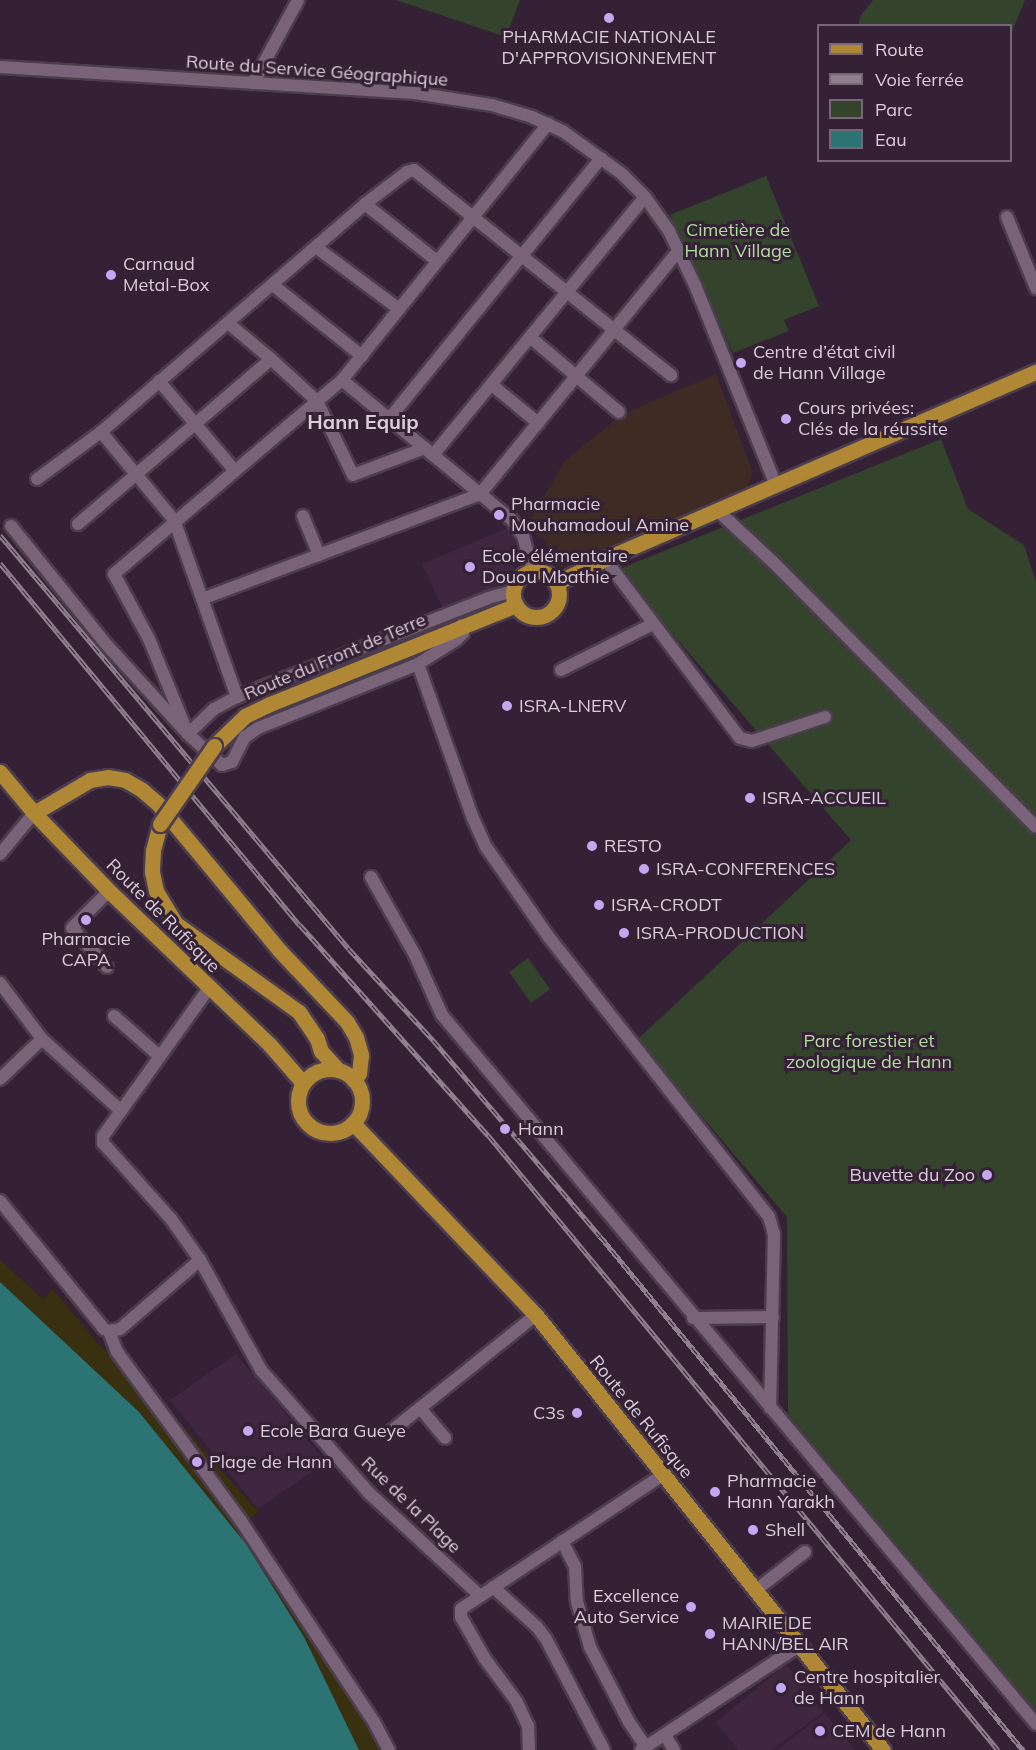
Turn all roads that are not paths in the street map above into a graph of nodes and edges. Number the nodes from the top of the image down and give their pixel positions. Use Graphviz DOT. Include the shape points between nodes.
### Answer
graph roads {
  1 [pos="298,0"];
  2 [pos="0,67"];
  3 [pos="253,83"];
  4 [pos="548,124"];
  5 [pos="601,158"];
  6 [pos="645,197"];
  7 [pos="365,204"];
  8 [pos="473,217"];
  9 [pos="1007,218"];
  10 [pos="317,248"];
  11 [pos="679,250"];
  12 [pos="521,256"];
  13 [pos="437,261"];
  14 [pos="273,285"];
  15 [pos="1036,288"];
  16 [pos="568,293"];
  17 [pos="399,309"];
  18 [pos="228,323"];
  19 [pos="614,330"];
  20 [pos="531,338"];
  21 [pos="362,356"];
  22 [pos="271,359"];
  23 [pos="1036,372"];
  24 [pos="671,375"];
  25 [pos="576,376"];
  26 [pos="342,380"];
  27 [pos="159,381"];
  28 [pos="492,384"];
  29 [pos="316,401"];
  30 [pos="619,412"];
  31 [pos="389,419"];
  32 [pos="538,423"];
  33 [pos="195,424"];
  34 [pos="101,432"];
  35 [pos="429,452"];
  36 [pos="235,471"];
  37 [pos="137,474"];
  38 [pos="37,479"];
  39 [pos="776,485"];
  40 [pos="480,494"];
  41 [pos="717,510"];
  42 [pos="303,516"];
  43 [pos="174,520"];
  44 [pos="78,524"];
  45 [pos="11,526"];
  46 [pos="319,555"];
  47 [pos="605,559"];
  48 [pos="533,572"];
  49 [pos="556,583"];
  50 [pos="488,598"];
  51 [pos="515,598"];
  52 [pos="202,599"];
  53 [pos="493,614"];
  54 [pos="653,624"];
  55 [pos="461,625"];
  56 [pos="418,664"];
  57 [pos="561,670"];
  58 [pos="237,697"];
  59 [pos="825,717"];
  60 [pos="188,734"];
  61 [pos="0,772"];
  62 [pos="34,813"];
  63 [pos="1036,826"];
  64 [pos="0,854"];
  65 [pos="371,877"];
  66 [pos="109,891"];
  67 [pos="107,968"];
  68 [pos="0,983"];
  69 [pos="208,988"];
  70 [pos="114,1016"];
  71 [pos="42,1039"];
  72 [pos="321,1051"];
  73 [pos="159,1056"];
  74 [pos="337,1069"];
  75 [pos="315,1073"];
  76 [pos="0,1079"];
  77 [pos="354,1080"];
  78 [pos="303,1083"];
  79 [pos="121,1111"];
  80 [pos="352,1123"];
  81 [pos="0,1201"];
  82 [pos="200,1260"];
  83 [pos="536,1315"];
  84 [pos="774,1317"];
  85 [pos="693,1318"];
  86 [pos="109,1331"];
  87 [pos="420,1408"];
  88 [pos="770,1408"];
  89 [pos="389,1433"];
  90 [pos="445,1438"];
  91 [pos="663,1475"];
  92 [pos="562,1541"];
  93 [pos="805,1552"];
  94 [pos="492,1587"];
  95 [pos="756,1590"];
  96 [pos="479,1596"];
  97 [pos="800,1645"];
  98 [pos="1036,1724"];
  99 [pos="664,1735"];
  100 [pos="644,1749"];
  101 [pos="389,1750"];
  102 [pos="529,1750"];
  103 [pos="604,1750"];
  104 [pos="674,1750"];
  105 [pos="883,1750"];
  1 -- 3 [label="street"];
  2 -- 3 [label="street, Route du Service Géographique"];
  3 -- 4 [label="street, Route du Service Géographique" via="415,93 492,105"];
  4 -- 5 [label="street, Route du Service Géographique"];
  4 -- 8 [label="street"];
  5 -- 6 [label="street, Route du Service Géographique"];
  5 -- 12 [label="street"];
  6 -- 11 [label="street, Route du Service Géographique"];
  6 -- 16 [label="street"];
  7 -- 8 [label="street" via="414,170"];
  7 -- 10 [label="street"];
  7 -- 13 [label="street"];
  8 -- 12 [label="street"];
  8 -- 13 [label="street"];
  9 -- 15 [label="street"];
  10 -- 14 [label="street"];
  10 -- 17 [label="street"];
  11 -- 19 [label="street"];
  11 -- 39 [label="street, Route du Service Géographique"];
  12 -- 16 [label="street"];
  12 -- 31 [label="street"];
  13 -- 17 [label="street"];
  14 -- 18 [label="street"];
  14 -- 21 [label="street"];
  16 -- 19 [label="street"];
  16 -- 20 [label="street"];
  17 -- 21 [label="street"];
  18 -- 22 [label="street"];
  18 -- 27 [label="street"];
  19 -- 24 [label="street"];
  19 -- 25 [label="street"];
  20 -- 25 [label="street"];
  20 -- 28 [label="street"];
  21 -- 26 [label="street"];
  22 -- 29 [label="street"];
  22 -- 33 [label="street"];
  23 -- 39 [label="main road"];
  25 -- 30 [label="street"];
  25 -- 32 [label="street"];
  26 -- 29 [label="street"];
  26 -- 31 [label="street"];
  27 -- 33 [label="street"];
  27 -- 34 [label="street"];
  28 -- 32 [label="street"];
  28 -- 35 [label="street"];
  29 -- 35 [label="street" via="353,475"];
  29 -- 36 [label="street"];
  31 -- 35 [label="street"];
  32 -- 40 [label="street"];
  33 -- 36 [label="street"];
  33 -- 37 [label="street"];
  34 -- 37 [label="street"];
  34 -- 38 [label="street"];
  35 -- 40 [label="street"];
  36 -- 43 [label="street"];
  37 -- 43 [label="street"];
  37 -- 44 [label="street"];
  39 -- 41 [label="main road"];
  40 -- 46 [label="street"];
  40 -- 48 [label="street" via="512,520 523,536"];
  41 -- 47 [label="main road"];
  41 -- 63 [label="street"];
  42 -- 46 [label="street"];
  43 -- 52 [label="street"];
  43 -- 60 [label="street" via="114,574 149,639"];
  45 -- 60 [label="street" via="106,644"];
  46 -- 52 [label="street"];
  47 -- 49 [label="main road"];
  47 -- 54 [label="street"];
  48 -- 49 [label="main road" via="546,574"];
  48 -- 51 [label="main road, Route du Front de Terre" via="520,578"];
  49 -- 51 [label="main road" via="558,601 547,615 529,616"];
  50 -- 51 [label="street"];
  50 -- 53 [label="street"];
  50 -- 58 [label="street"];
  51 -- 53 [label="main road, Route du Front de Terre"];
  52 -- 58 [label="street"];
  53 -- 55 [label="main road, Route du Front de Terre"];
  54 -- 57 [label="street"];
  54 -- 59 [label="street" via="740,738 752,741"];
  55 -- 56 [label="street" via="463,633 456,640"];
  55 -- 72 [label="main road, Route du Front de Terre, bridge" via="245,716 214,746 160,824 152,872 156,891 175,923 300,1012"];
  56 -- 60 [label="street" via="258,728 245,737 227,765 222,765"];
  56 -- 84 [label="street" via="486,847 548,936 770,1217 774,1234"];
  58 -- 60 [label="street" via="214,709"];
  61 -- 62 [label="main road, Route de Rufisque"];
  62 -- 64 [label="street"];
  62 -- 66 [label="main road, Route de Rufisque"];
  62 -- 77 [label="main road" via="90,780 125,780 142,790 158,804 279,950 347,1022 361,1055"];
  65 -- 85 [label="street" via="415,955 442,1015"];
  66 -- 67 [label="street" via="72,928"];
  66 -- 69 [label="main road, Route de Rufisque"];
  68 -- 71 [label="street"];
  69 -- 73 [label="street"];
  69 -- 78 [label="main road, Route de Rufisque"];
  70 -- 73 [label="street"];
  71 -- 76 [label="street"];
  71 -- 79 [label="street"];
  72 -- 74 [label="main road, Route du Front de Terre"];
  72 -- 75 [label="main road"];
  73 -- 79 [label="street"];
  74 -- 75 [label="main road"];
  74 -- 77 [label="main road"];
  75 -- 78 [label="main road"];
  77 -- 80 [label="main road" via="361,1106"];
  78 -- 80 [label="main road" via="298,1103 306,1122 324,1132 334,1132"];
  79 -- 82 [label="street, Rue de la Plage" via="103,1136 103,1143 171,1219"];
  80 -- 83 [label="main road, Route de Rufisque"];
  81 -- 86 [label="street"];
  82 -- 86 [label="street" via="120,1329"];
  82 -- 96 [label="street, Rue de la Plage" via="261,1370 369,1493"];
  83 -- 87 [label="street"];
  83 -- 91 [label="main road, Route de Rufisque"];
  84 -- 85 [label="street"];
  84 -- 88 [label="street"];
  85 -- 88 [label="street"];
  86 -- 101 [label="street" via="117,1352 241,1521"];
  87 -- 89 [label="street"];
  87 -- 90 [label="street"];
  88 -- 98 [label="street"];
  91 -- 92 [label="street"];
  91 -- 95 [label="main road, Route de Rufisque"];
  92 -- 94 [label="street"];
  92 -- 100 [label="street" via="575,1567 577,1602 590,1647"];
  93 -- 95 [label="street"];
  94 -- 96 [label="street"];
  94 -- 103 [label="street" via="542,1633"];
  95 -- 97 [label="main road, Route de Rufisque"];
  96 -- 102 [label="street" via="463,1606 461,1617 485,1659 518,1702 528,1726"];
  97 -- 99 [label="street"];
  97 -- 105 [label="main road, Route de Rufisque"];
  99 -- 100 [label="street"];
  99 -- 104 [label="street"];
}
